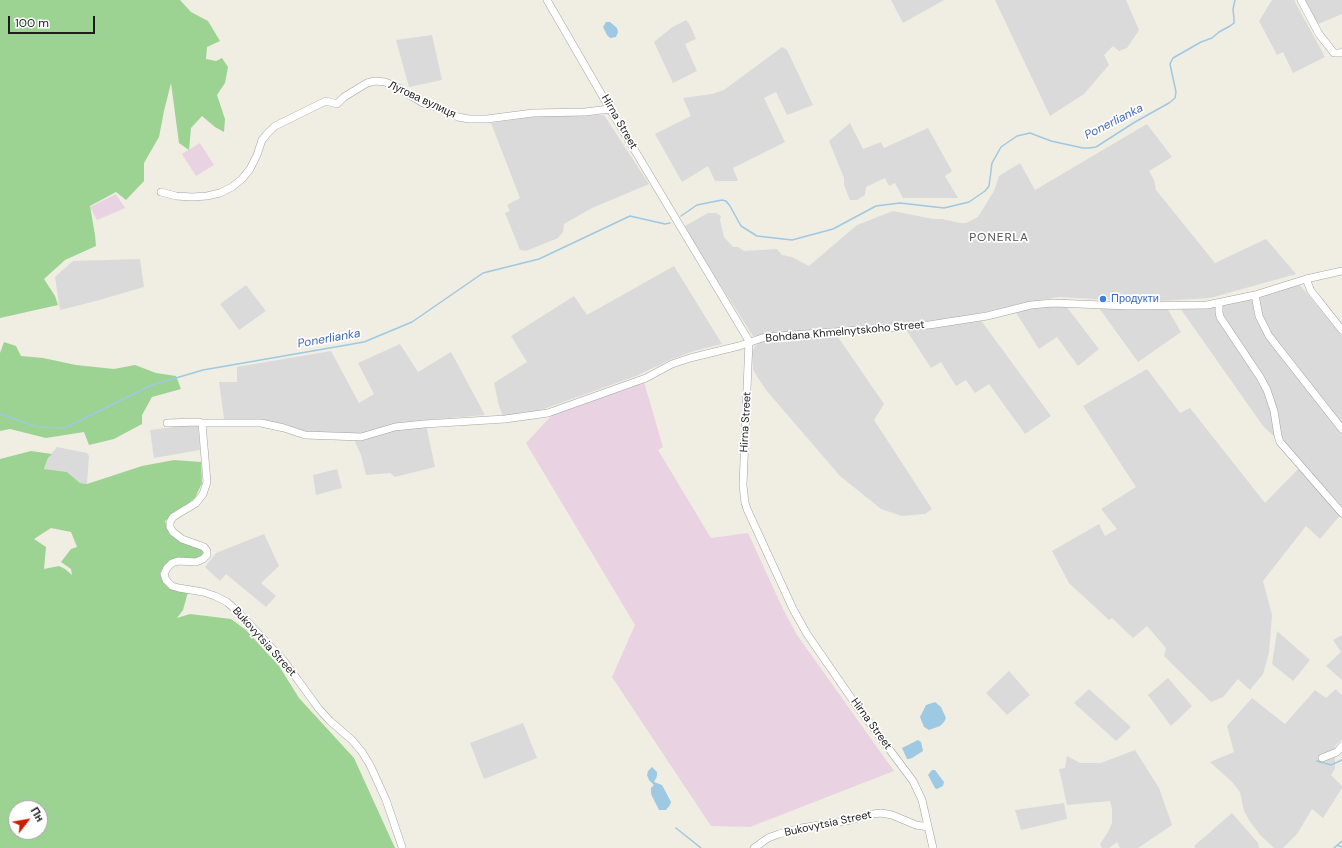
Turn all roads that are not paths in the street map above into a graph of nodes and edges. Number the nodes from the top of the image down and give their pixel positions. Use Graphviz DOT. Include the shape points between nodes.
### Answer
graph roads {
  1 [pos="547,0"];
  2 [pos="1301,0"];
  3 [pos="1342,52"];
  4 [pos="610,109"];
  5 [pos="161,192"];
  6 [pos="1342,271"];
  7 [pos="1306,279"];
  8 [pos="1254,294"];
  9 [pos="1219,303"];
  10 [pos="1342,330"];
  11 [pos="749,342"];
  12 [pos="167,423"];
  13 [pos="202,423"];
  14 [pos="1342,429"];
  15 [pos="1342,513"];
  16 [pos="1342,746"];
  17 [pos="1322,758"];
  18 [pos="928,827"];
  19 [pos="402,847"];
  20 [pos="754,848"];
  21 [pos="933,848"];
  1 -- 4 [label="street, Hirna Street"];
  2 -- 3 [label="street" via="1318,34 1334,53"];
  4 -- 5 [label="street, Лугова вулиця" via="469,119 423,102 395,86 375,81 367,83 337,104 326,101 276,126 262,140 257,155 242,180 232,187 220,193 199,196 176,196"];
  4 -- 11 [label="street, Hirna Street"];
  6 -- 7 [label="street, Bohdana Khmelnytskoho Street"];
  7 -- 8 [label="street, Bohdana Khmelnytskoho Street"];
  7 -- 10 [label="street" via="1311,291"];
  8 -- 9 [label="street, Bohdana Khmelnytskoho Street"];
  8 -- 14 [label="street" via="1259,316 1269,336"];
  9 -- 11 [label="street, Bohdana Khmelnytskoho Street" via="1129,306 1053,303 929,325 766,337"];
  9 -- 15 [label="street" via="1220,317 1267,390 1280,442"];
  11 -- 13 [label="street, Bohdana Khmelnytskoho Street" via="672,364 646,378 548,413 395,427 361,437 305,435 261,423"];
  11 -- 18 [label="street, Hirna Street" via="743,485 747,509 807,634 913,781 922,800"];
  12 -- 13 [label="street, Bohdana Khmelnytskoho Street"];
  13 -- 19 [label="street, Bukovytsia Street" via="207,482 203,494 196,503 173,517 170,527 172,532 182,538 204,547 207,555 196,562 172,563 164,574 166,580 172,586 203,592 227,602 284,661 330,721 362,752 386,800"];
  16 -- 17 [label="street" via="1337,752"];
  18 -- 20 [label="street, Bukovytsia Street" via="881,813 779,834"];
  18 -- 21 [label="street, Hirna Street"];
}
